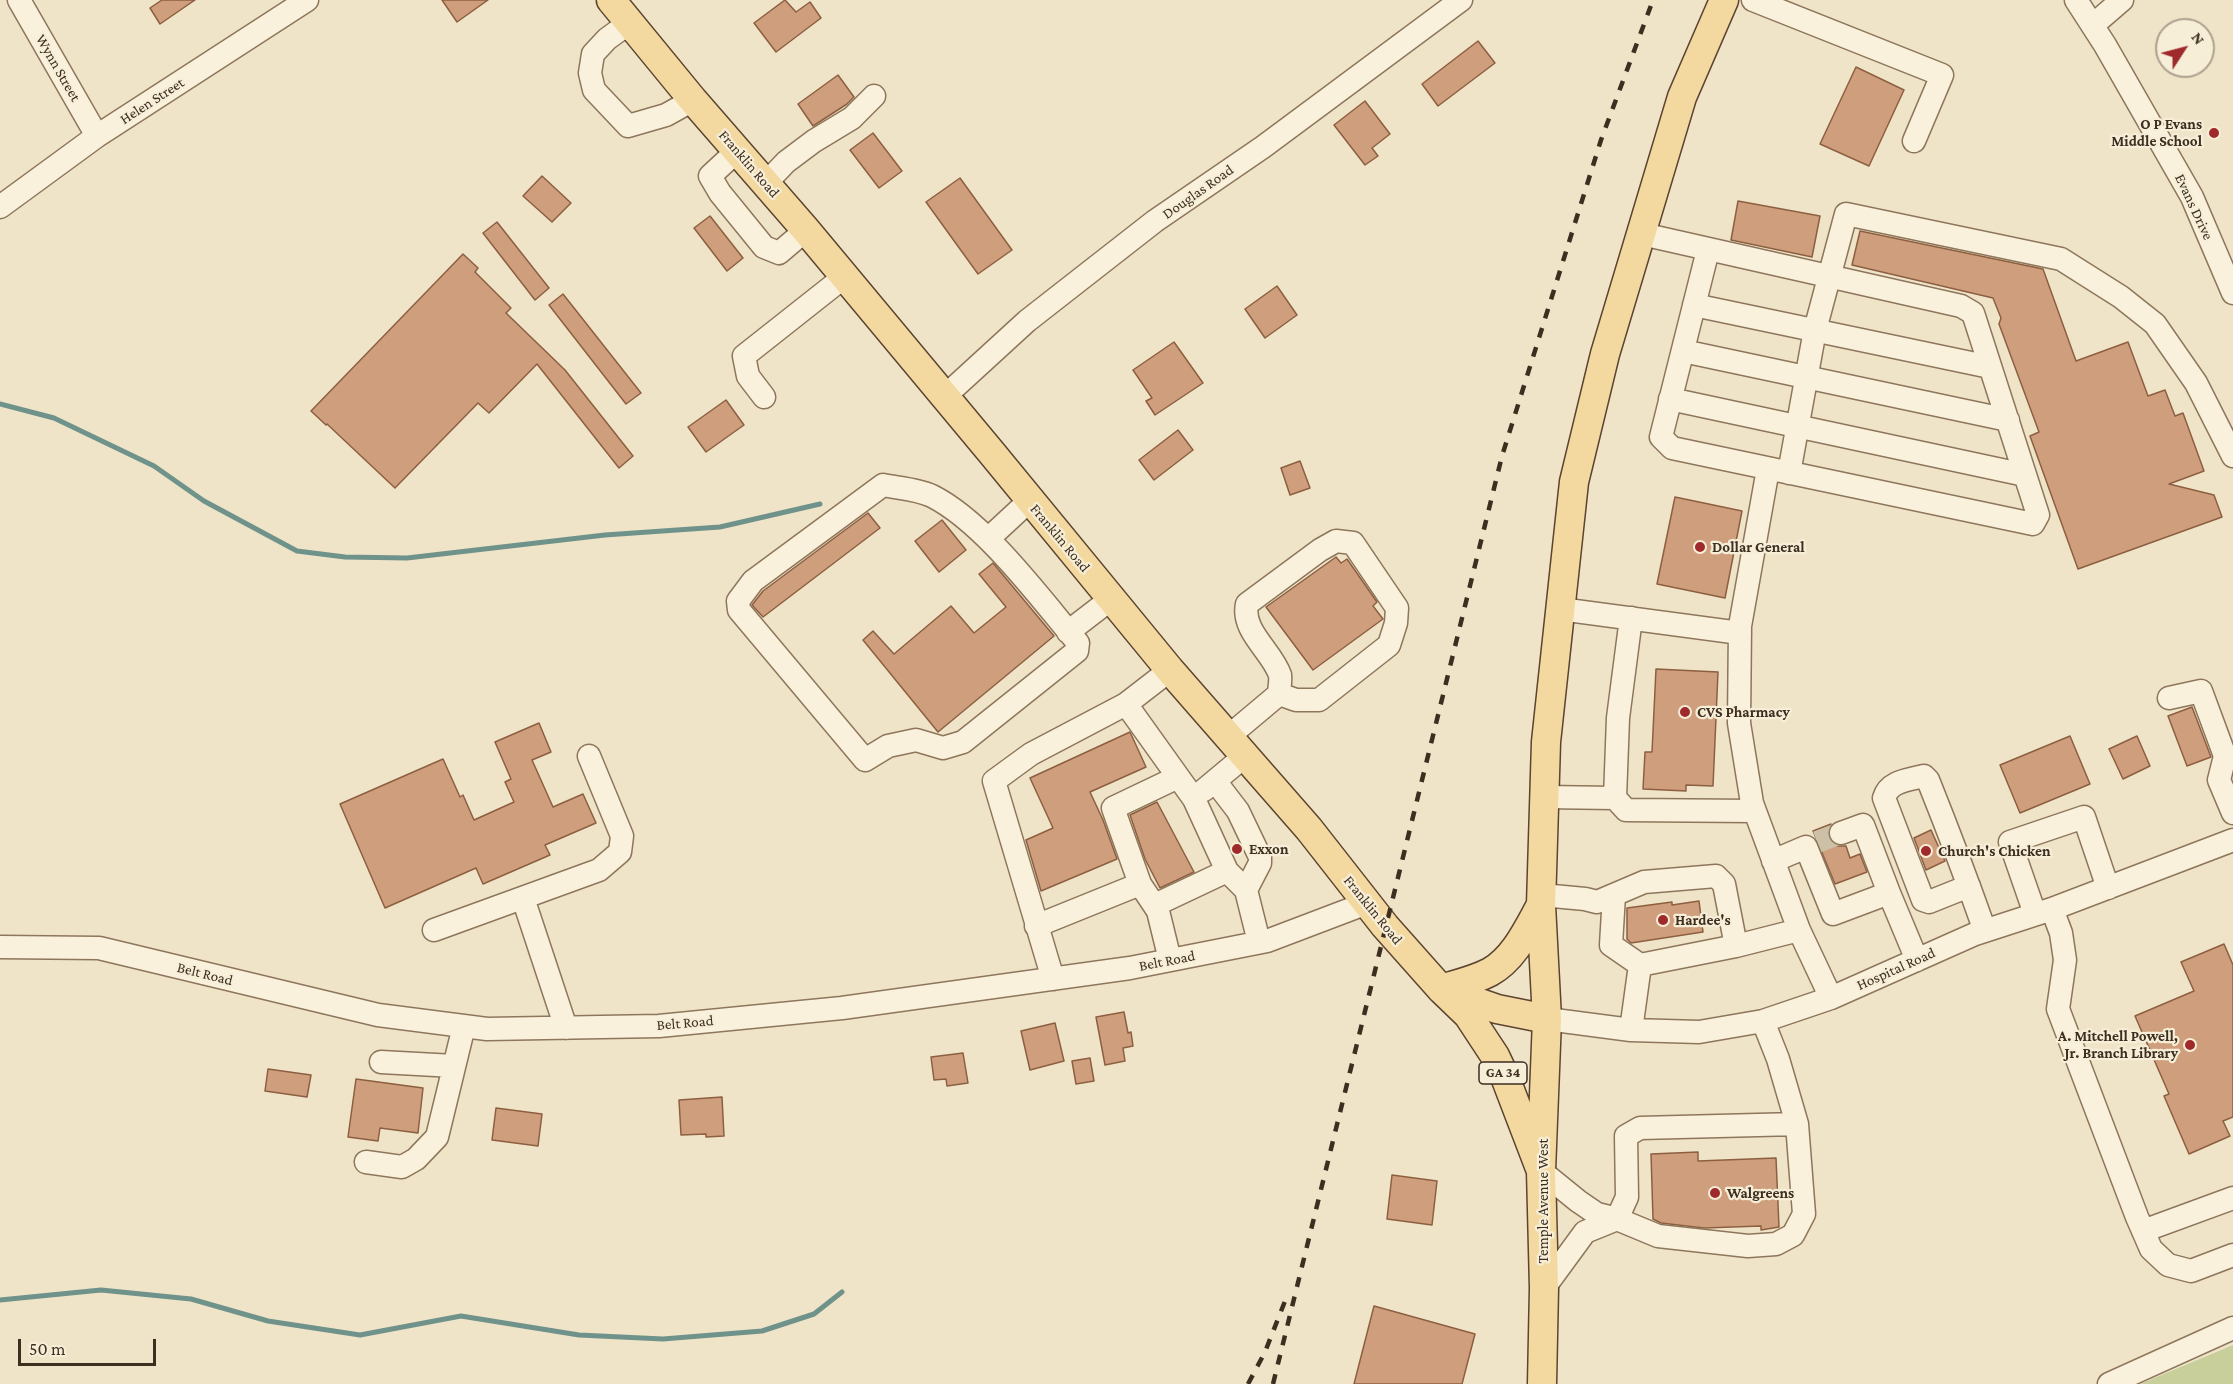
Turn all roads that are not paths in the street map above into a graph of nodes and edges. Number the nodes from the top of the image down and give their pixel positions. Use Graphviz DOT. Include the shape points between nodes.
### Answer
graph roads {
  1 [pos="19,0"];
  2 [pos="307,0"];
  3 [pos="611,0"];
  4 [pos="1461,0"];
  5 [pos="1724,0"];
  6 [pos="1753,0"];
  7 [pos="2076,0"];
  8 [pos="2122,0"];
  9 [pos="629,23"];
  10 [pos="2093,25"];
  11 [pos="874,96"];
  12 [pos="693,100"];
  13 [pos="98,136"];
  14 [pos="1914,141"];
  15 [pos="738,150"];
  16 [pos="765,183"];
  17 [pos="0,207"];
  18 [pos="806,230"];
  19 [pos="1642,234"];
  20 [pos="1708,250"];
  21 [pos="1829,276"];
  22 [pos="844,277"];
  23 [pos="2233,292"];
  24 [pos="1694,305"];
  25 [pos="1815,330"];
  26 [pos="1683,351"];
  27 [pos="1990,367"];
  28 [pos="1808,378"];
  29 [pos="764,397"];
  30 [pos="944,397"];
  31 [pos="1670,399"];
  32 [pos="2008,420"];
  33 [pos="1798,426"];
  34 [pos="2233,456"];
  35 [pos="1778,471"];
  36 [pos="2025,475"];
  37 [pos="1029,501"];
  38 [pos="988,539"];
  39 [pos="1111,599"];
  40 [pos="1560,609"];
  41 [pos="1631,618"];
  42 [pos="1068,632"];
  43 [pos="1740,633"];
  44 [pos="1170,670"];
  45 [pos="1279,694"];
  46 [pos="2169,698"];
  47 [pos="1126,704"];
  48 [pos="1238,746"];
  49 [pos="589,756"];
  50 [pos="1178,777"];
  51 [pos="1215,781"];
  52 [pos="1544,797"];
  53 [pos="1194,798"];
  54 [pos="1615,798"];
  55 [pos="1754,811"];
  56 [pos="2233,813"];
  57 [pos="1841,833"];
  58 [pos="2233,840"];
  59 [pos="1773,861"];
  60 [pos="1227,871"];
  61 [pos="1140,884"];
  62 [pos="1969,886"];
  63 [pos="2108,888"];
  64 [pos="1246,890"];
  65 [pos="1889,893"];
  66 [pos="1542,894"];
  67 [pos="1614,895"];
  68 [pos="523,898"];
  69 [pos="1367,903"];
  70 [pos="1155,906"];
  71 [pos="2043,912"];
  72 [pos="1036,926"];
  73 [pos="434,930"];
  74 [pos="1799,930"];
  75 [pos="1985,931"];
  76 [pos="1259,942"];
  77 [pos="1736,946"];
  78 [pos="0,947"];
  79 [pos="1170,960"];
  80 [pos="1917,960"];
  81 [pos="1640,965"];
  82 [pos="1053,979"];
  83 [pos="1441,989"];
  84 [pos="1831,998"];
  85 [pos="1547,1018"];
  86 [pos="1762,1021"];
  87 [pos="464,1026"];
  88 [pos="566,1028"];
  89 [pos="1631,1030"];
  90 [pos="381,1062"];
  91 [pos="454,1066"];
  92 [pos="1797,1124"];
  93 [pos="366,1162"];
  94 [pos="1541,1171"];
  95 [pos="2233,1198"];
  96 [pos="1617,1220"];
  97 [pos="2143,1231"];
  98 [pos="2233,1255"];
  99 [pos="1544,1288"];
  100 [pos="2233,1328"];
  101 [pos="1542,1384"];
  102 [pos="2109,1384"];
  1 -- 13 [label="street, Wynn Street"];
  2 -- 13 [label="street, Helen Street"];
  3 -- 9 [label="main road, Franklin Road / GA 34"];
  4 -- 30 [label="street, Douglas Road" via="1263,147 1155,221 1027,321"];
  5 -- 19 [label="main road, Temple Avenue West" via="1682,97"];
  6 -- 14 [label="street" via="1942,75"];
  7 -- 10 [label="street, Evans Drive"];
  8 -- 10 [label="street"];
  9 -- 12 [label="main road, Franklin Road / GA 34"];
  9 -- 12 [label="street" via="593,54 590,73 594,90 628,126 666,115"];
  10 -- 23 [label="street, Evans Drive" via="2192,197"];
  11 -- 16 [label="street" via="852,118 814,141"];
  12 -- 15 [label="main road, Franklin Road / GA 34"];
  13 -- 17 [label="street, Helen Street"];
  15 -- 16 [label="main road, Franklin Road / GA 34"];
  15 -- 18 [label="street" via="710,176 764,248 779,253"];
  16 -- 18 [label="main road, Franklin Road / GA 34"];
  18 -- 22 [label="main road, Franklin Road / GA 34"];
  19 -- 20 [label="street"];
  19 -- 40 [label="main road, Temple Avenue West" via="1605,354 1575,482"];
  20 -- 21 [label="street"];
  20 -- 24 [label="street"];
  21 -- 25 [label="street"];
  21 -- 27 [label="street" via="1961,306 1973,313"];
  21 -- 34 [label="street" via="1846,214 2061,259 2155,324 2196,383"];
  22 -- 29 [label="street" via="744,356 748,376"];
  22 -- 30 [label="main road, Franklin Road / GA 34"];
  24 -- 25 [label="street"];
  24 -- 26 [label="street"];
  25 -- 27 [label="street"];
  25 -- 28 [label="street"];
  26 -- 28 [label="street"];
  26 -- 31 [label="street"];
  27 -- 32 [label="street"];
  28 -- 32 [label="street"];
  28 -- 33 [label="street"];
  30 -- 37 [label="main road, Franklin Road / GA 34"];
  31 -- 33 [label="street"];
  31 -- 35 [label="street" via="1661,437 1672,448"];
  32 -- 36 [label="street"];
  33 -- 35 [label="street"];
  33 -- 36 [label="street"];
  35 -- 36 [label="street" via="2032,524 2038,515"];
  35 -- 43 [label="street"];
  37 -- 38 [label="street"];
  37 -- 39 [label="main road, Franklin Road / GA 34"];
  38 -- 42 [label="street"];
  38 -- 42 [label="street" via="930,495 883,485 753,581 738,601 739,610 866,760 888,746 916,740 943,748 963,742 1077,651 1078,643"];
  39 -- 42 [label="street"];
  39 -- 44 [label="main road, Franklin Road / GA 34"];
  40 -- 41 [label="street"];
  40 -- 52 [label="main road, Temple Avenue West"];
  41 -- 43 [label="street"];
  41 -- 54 [label="street" via="1618,718"];
  43 -- 55 [label="street" via="1738,723"];
  44 -- 47 [label="street"];
  44 -- 48 [label="main road, Franklin Road / GA 34"];
  45 -- 45 [label="street" via="1296,700 1319,700 1389,645 1397,608 1353,543 1336,541 1320,550 1247,604 1245,613 1252,629 1280,676"];
  45 -- 48 [label="street"];
  46 -- 56 [label="street" via="2201,691 2225,756 2219,780"];
  47 -- 50 [label="street"];
  47 -- 72 [label="street" via="1031,754 994,781"];
  48 -- 51 [label="street"];
  48 -- 69 [label="main road, Franklin Road / GA 34"];
  49 -- 68 [label="street" via="622,836 620,852 599,870"];
  50 -- 53 [label="street"];
  50 -- 61 [label="street" via="1113,808"];
  51 -- 53 [label="street"];
  51 -- 64 [label="street" via="1238,811 1260,857"];
  52 -- 54 [label="street"];
  52 -- 66 [label="main road, Temple Avenue West"];
  53 -- 60 [label="street"];
  54 -- 55 [label="street" via="1626,810"];
  55 -- 59 [label="street"];
  57 -- 65 [label="street" via="1863,825"];
  58 -- 63 [label="street, Hospital Road"];
  59 -- 65 [label="street" via="1812,845 1833,914"];
  59 -- 74 [label="street"];
  60 -- 64 [label="street"];
  60 -- 70 [label="street"];
  61 -- 70 [label="street"];
  61 -- 72 [label="street"];
  62 -- 62 [label="street" via="1928,780 1924,776 1889,788 1884,798 1923,900 1929,902"];
  62 -- 75 [label="street"];
  63 -- 71 [label="street, Hospital Road"];
  63 -- 71 [label="street" via="2084,817 2010,842"];
  64 -- 76 [label="street"];
  65 -- 80 [label="street"];
  66 -- 67 [label="street" via="1597,902"];
  66 -- 83 [label="main road" via="1516,947 1503,963 1477,978"];
  66 -- 85 [label="main road, Temple Avenue West"];
  67 -- 77 [label="street" via="1644,882 1716,876 1724,884"];
  67 -- 81 [label="street" via="1611,945"];
  68 -- 73 [label="street"];
  68 -- 88 [label="street"];
  69 -- 76 [label="street, Belt Road"];
  69 -- 83 [label="main road, Franklin Road / GA 34"];
  70 -- 79 [label="street"];
  71 -- 75 [label="street, Hospital Road"];
  71 -- 97 [label="street" via="2061,933 2065,960 2058,1009"];
  72 -- 82 [label="street"];
  74 -- 77 [label="street"];
  74 -- 84 [label="street"];
  75 -- 80 [label="street, Hospital Road"];
  76 -- 79 [label="street, Belt Road"];
  77 -- 81 [label="street"];
  78 -- 87 [label="street, Belt Road" via="99,948 378,1015"];
  79 -- 82 [label="street, Belt Road"];
  80 -- 84 [label="street, Hospital Road"];
  81 -- 89 [label="street"];
  82 -- 88 [label="street, Belt Road" via="842,1008 659,1026"];
  83 -- 85 [label="main road, Franklin Road / GA 34" via="1497,1009"];
  83 -- 94 [label="main road, GA 34" via="1468,1015 1495,1056"];
  84 -- 86 [label="street, Hospital Road"];
  85 -- 89 [label="street, Hospital Road"];
  85 -- 94 [label="main road, Temple Avenue West"];
  86 -- 89 [label="street, Hospital Road" via="1700,1032"];
  86 -- 92 [label="street"];
  87 -- 88 [label="street, Belt Road"];
  87 -- 91 [label="street"];
  90 -- 91 [label="street"];
  91 -- 93 [label="street" via="437,1137 429,1147 402,1167"];
  92 -- 96 [label="street" via="1641,1128 1626,1136 1627,1197"];
  92 -- 96 [label="street" via="1804,1214 1793,1235 1776,1244 1748,1246 1658,1236"];
  94 -- 96 [label="street" via="1597,1214"];
  94 -- 99 [label="main road, Temple Avenue West"];
  95 -- 97 [label="street"];
  96 -- 99 [label="street" via="1585,1232"];
  97 -- 98 [label="street" via="2151,1249 2168,1265 2191,1271"];
  99 -- 101 [label="main road, Temple Avenue West"];
  100 -- 102 [label="street"];
}
